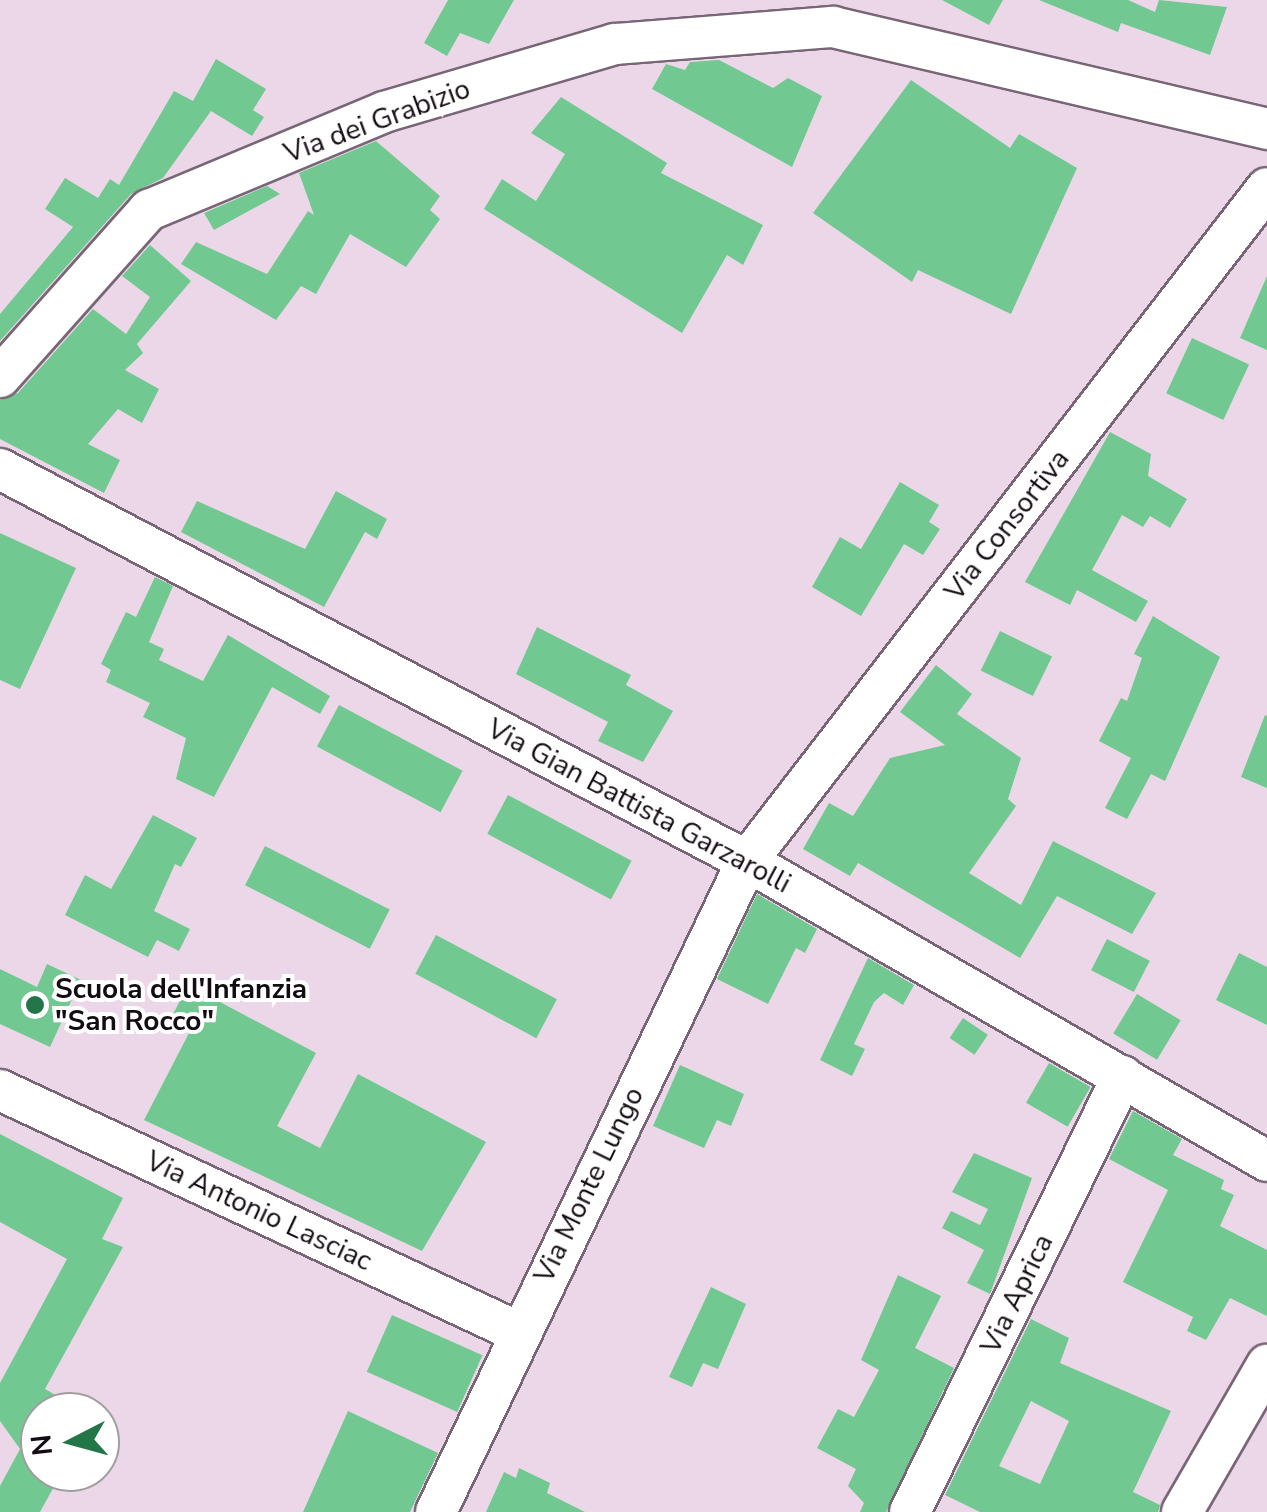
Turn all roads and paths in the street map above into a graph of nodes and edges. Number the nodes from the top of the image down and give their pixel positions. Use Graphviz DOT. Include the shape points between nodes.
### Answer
graph roads {
  1 [pos="840,14"];
  2 [pos="1267,129"];
  3 [pos="1267,188"];
  4 [pos="0,377"];
  5 [pos="0,469"];
  6 [pos="747,861"];
  7 [pos="1123,1076"];
  8 [pos="0,1090"];
  9 [pos="1267,1161"];
  10 [pos="518,1332"];
  11 [pos="1267,1365"];
  12 [pos="436,1512"];
  13 [pos="910,1512"];
  14 [pos="1182,1512"];
  1 -- 2 [label="street, Via dei Grabizio"];
  1 -- 4 [label="street, Via dei Grabizio" via="616,44 384,112 149,210"];
  3 -- 6 [label="street, Via Consortiva"];
  5 -- 6 [label="street, Via Gian Battista Garzarolli"];
  6 -- 7 [label="street, Via Gian Battista Garzarolli"];
  6 -- 10 [label="street, Via Monte Lungo"];
  7 -- 9 [label="street, Via Gian Battista Garzarolli"];
  7 -- 13 [label="street, Via Aprica"];
  8 -- 10 [label="street, Via Antonio Lasciac"];
  10 -- 12 [label="street, Via Monte Lungo"];
  11 -- 14 [label="street"];
}
